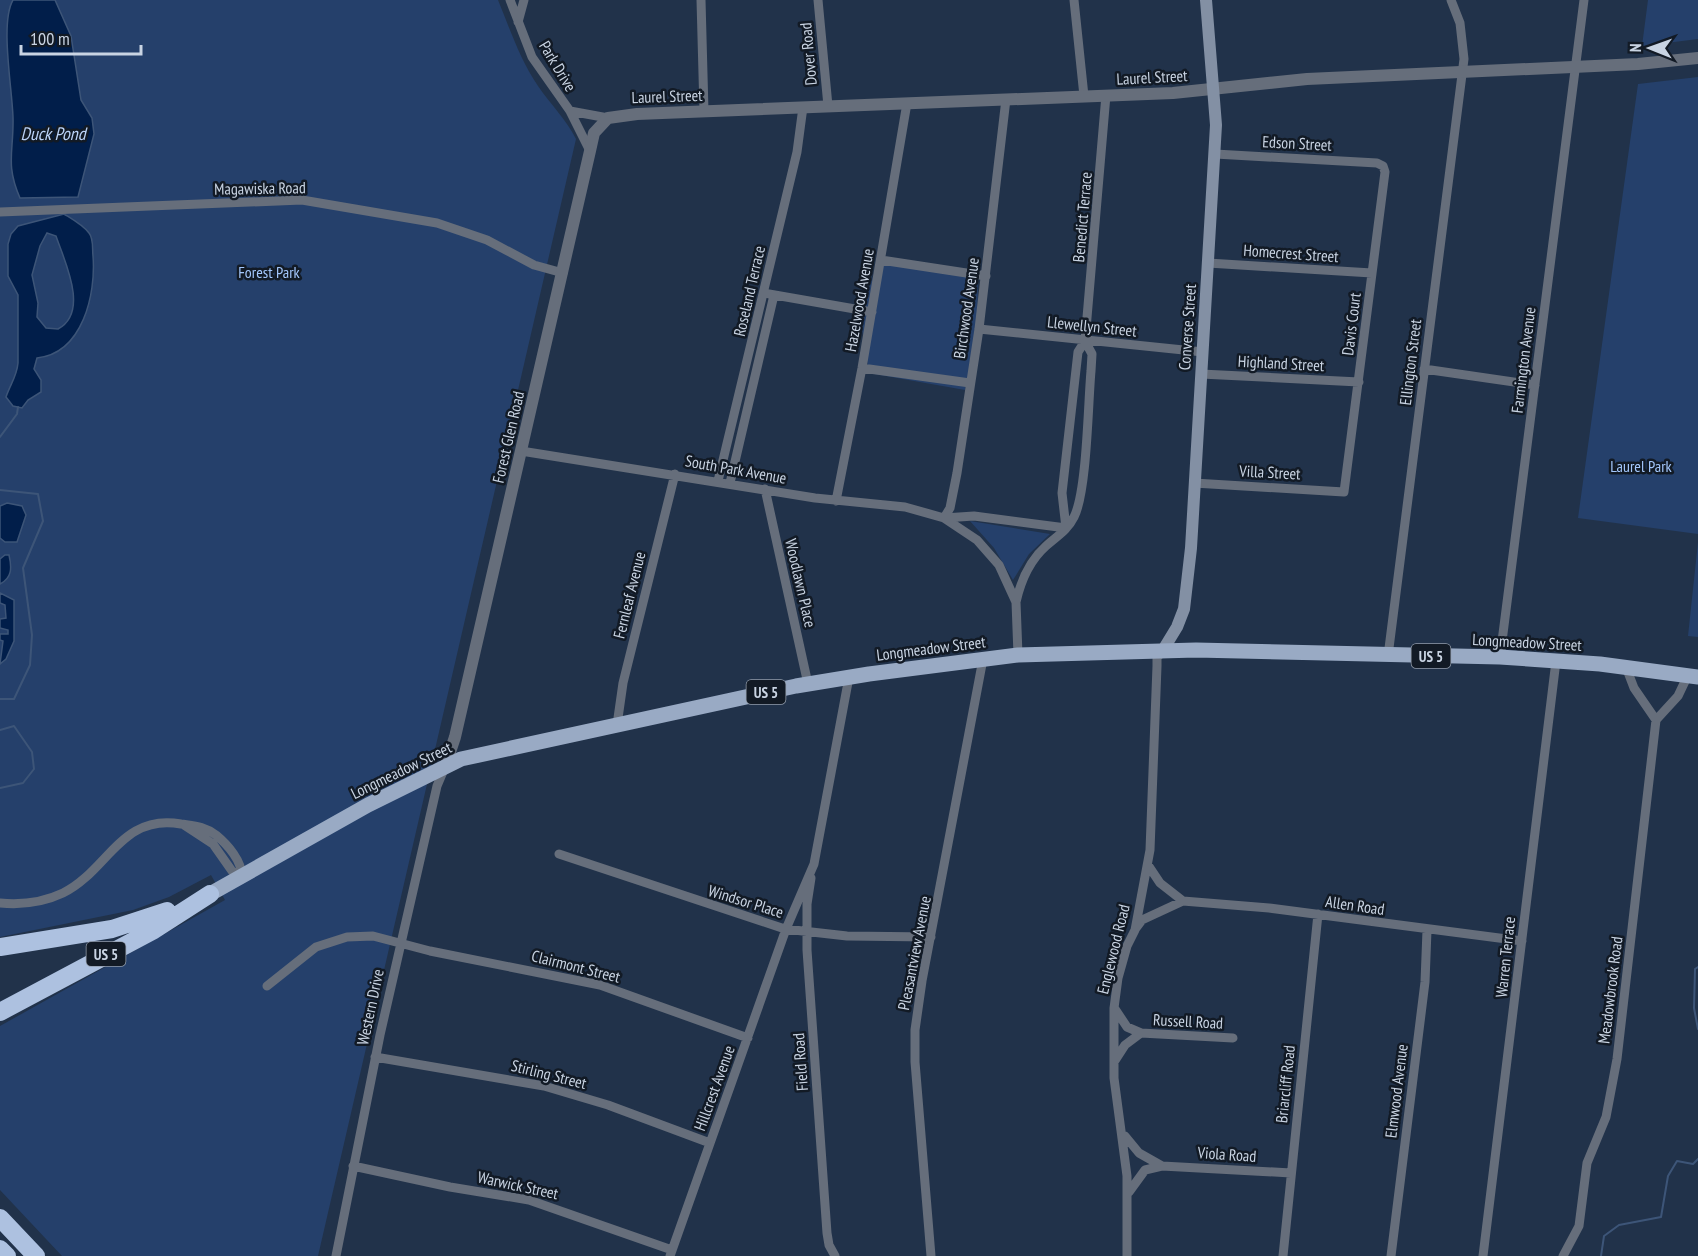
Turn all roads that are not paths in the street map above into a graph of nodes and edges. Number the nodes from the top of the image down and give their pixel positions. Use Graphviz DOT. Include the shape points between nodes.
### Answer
graph roads {
  1 [pos="510,0"];
  2 [pos="524,0"];
  3 [pos="701,0"];
  4 [pos="818,0"];
  5 [pos="1074,0"];
  6 [pos="1206,0"];
  7 [pos="1451,0"];
  8 [pos="1584,0"];
  9 [pos="518,22"];
  10 [pos="1698,58"];
  11 [pos="1575,67"];
  12 [pos="1462,72"];
  13 [pos="1215,89"];
  14 [pos="1106,95"];
  15 [pos="1084,96"];
  16 [pos="1006,99"];
  17 [pos="907,103"];
  18 [pos="828,106"];
  19 [pos="803,107"];
  20 [pos="570,111"];
  21 [pos="704,111"];
  22 [pos="608,118"];
  23 [pos="590,151"];
  24 [pos="1215,154"];
  25 [pos="1377,163"];
  26 [pos="0,212"];
  27 [pos="881,260"];
  28 [pos="1208,263"];
  29 [pos="563,273"];
  30 [pos="1372,273"];
  31 [pos="986,276"];
  32 [pos="764,293"];
  33 [pos="774,295"];
  34 [pos="872,312"];
  35 [pos="979,329"];
  36 [pos="1085,341"];
  37 [pos="1203,352"];
  38 [pos="862,368"];
  39 [pos="1424,369"];
  40 [pos="1201,374"];
  41 [pos="1359,382"];
  42 [pos="970,383"];
  43 [pos="1534,385"];
  44 [pos="521,451"];
  45 [pos="675,474"];
  46 [pos="718,481"];
  47 [pos="730,483"];
  48 [pos="1194,483"];
  49 [pos="765,489"];
  50 [pos="1344,492"];
  51 [pos="836,501"];
  52 [pos="944,518"];
  53 [pos="1066,528"];
  54 [pos="1016,602"];
  55 [pos="1162,650"];
  56 [pos="1018,656"];
  57 [pos="1388,656"];
  58 [pos="1500,657"];
  59 [pos="983,659"];
  60 [pos="1556,661"];
  61 [pos="1626,667"];
  62 [pos="1693,676"];
  63 [pos="849,677"];
  64 [pos="808,684"];
  65 [pos="1656,720"];
  66 [pos="617,725"];
  67 [pos="445,767"];
  68 [pos="559,854"];
  69 [pos="814,864"];
  70 [pos="1148,865"];
  71 [pos="242,877"];
  72 [pos="210,894"];
  73 [pos="1183,901"];
  74 [pos="0,903"];
  75 [pos="1318,915"];
  76 [pos="786,929"];
  77 [pos="1135,930"];
  78 [pos="1427,930"];
  79 [pos="807,932"];
  80 [pos="931,937"];
  81 [pos="1522,941"];
  82 [pos="395,943"];
  83 [pos="0,947"];
  84 [pos="267,986"];
  85 [pos="1114,1008"];
  86 [pos="0,1012"];
  87 [pos="1141,1033"];
  88 [pos="748,1038"];
  89 [pos="1233,1038"];
  90 [pos="375,1057"];
  91 [pos="1113,1064"];
  92 [pos="1121,1128"];
  93 [pos="710,1143"];
  94 [pos="353,1166"];
  95 [pos="1162,1166"];
  96 [pos="1291,1173"];
  97 [pos="1128,1194"];
  98 [pos="0,1218"];
  99 [pos="0,1249"];
  100 [pos="671,1253"];
  101 [pos="7,1256"];
  102 [pos="36,1256"];
  103 [pos="336,1256"];
  104 [pos="836,1256"];
  105 [pos="931,1256"];
  106 [pos="1127,1256"];
  107 [pos="1283,1256"];
  108 [pos="1391,1256"];
  109 [pos="1483,1256"];
  110 [pos="1563,1256"];
  1 -- 9 [label="street, Park Drive"];
  2 -- 9 [label="street"];
  3 -- 21 [label="street"];
  4 -- 18 [label="street, Dover Road"];
  5 -- 15 [label="street"];
  6 -- 13 [label="main road, Converse Street"];
  7 -- 12 [label="street, Ellington Street" via="1462,31"];
  8 -- 11 [label="street, Farmington Avenue"];
  9 -- 20 [label="street, Park Drive" via="532,57"];
  10 -- 11 [label="street, Laurel Street"];
  11 -- 12 [label="street, Laurel Street"];
  11 -- 43 [label="street, Farmington Avenue"];
  12 -- 13 [label="street, Laurel Street" via="1307,79"];
  12 -- 39 [label="street, Ellington Street"];
  13 -- 14 [label="street, Laurel Street"];
  13 -- 24 [label="main road, Converse Street"];
  14 -- 15 [label="street, Laurel Street"];
  14 -- 36 [label="street, Benedict Terrace"];
  15 -- 16 [label="street, Laurel Street"];
  16 -- 17 [label="street, Laurel Street"];
  16 -- 31 [label="street, Birchwood Avenue"];
  17 -- 18 [label="street, Laurel Street"];
  17 -- 27 [label="street, Hazelwood Avenue"];
  18 -- 19 [label="street, Laurel Street"];
  19 -- 21 [label="street, Laurel Street"];
  19 -- 32 [label="street, Roseland Terrace" via="797,152"];
  20 -- 22 [label="street, Park Drive"];
  20 -- 23 [label="street, Park Drive"];
  21 -- 22 [label="street, Laurel Street"];
  22 -- 23 [label="street, Forest Glen Road" via="594,133"];
  23 -- 29 [label="street, Forest Glen Road"];
  24 -- 25 [label="street, Edson Street"];
  24 -- 28 [label="main road, Converse Street"];
  25 -- 30 [label="street, Davis Court" via="1385,172"];
  26 -- 29 [label="street, Magawiska Road" via="302,200 437,224 487,240 546,269"];
  27 -- 31 [label="street"];
  27 -- 34 [label="street, Hazelwood Avenue"];
  28 -- 30 [label="street, Homecrest Street"];
  28 -- 37 [label="main road, Converse Street"];
  29 -- 44 [label="street, Forest Glen Road"];
  30 -- 41 [label="street, Davis Court"];
  31 -- 35 [label="street, Birchwood Avenue"];
  32 -- 33 [label="street"];
  32 -- 46 [label="street, Roseland Terrace"];
  33 -- 34 [label="street"];
  33 -- 47 [label="street"];
  34 -- 38 [label="street, Hazelwood Avenue"];
  35 -- 36 [label="street, Llewellyn Street"];
  35 -- 42 [label="street, Birchwood Avenue"];
  36 -- 37 [label="street, Llewellyn Street"];
  36 -- 53 [label="street, Benedict Terrace" via="1078,352 1074,375 1062,493"];
  36 -- 53 [label="street, Benedict Terrace" via="1092,354 1083,463 1076,511"];
  37 -- 40 [label="main road, Converse Street"];
  38 -- 42 [label="street"];
  38 -- 51 [label="street, Hazelwood Avenue"];
  39 -- 43 [label="street"];
  39 -- 57 [label="street, Ellington Street"];
  40 -- 41 [label="street, Highland Street"];
  40 -- 48 [label="main road, Converse Street"];
  41 -- 50 [label="street, Davis Court"];
  42 -- 52 [label="street, Birchwood Avenue" via="950,508"];
  43 -- 58 [label="street, Farmington Avenue"];
  44 -- 45 [label="street, South Park Avenue"];
  44 -- 67 [label="street, Forest Glen Road" via="452,752"];
  45 -- 46 [label="street, South Park Avenue"];
  45 -- 66 [label="street, Fernleaf Avenue" via="623,683"];
  46 -- 47 [label="street, South Park Avenue"];
  47 -- 49 [label="street, South Park Avenue"];
  48 -- 50 [label="street, Villa Street"];
  48 -- 55 [label="main road, Converse Street" via="1186,603"];
  49 -- 51 [label="street, South Park Avenue"];
  49 -- 64 [label="street, Woodlawn Place"];
  51 -- 52 [label="street, South Park Avenue" via="905,507"];
  52 -- 53 [label="street, South Park Avenue" via="974,516"];
  52 -- 54 [label="street, South Park Avenue" via="986,547"];
  53 -- 54 [label="street, Benedict Terrace" via="1032,561"];
  54 -- 56 [label="street, South Park Avenue"];
  55 -- 56 [label="main road, Longmeadow Street / US 5"];
  55 -- 57 [label="main road, Longmeadow Street / US 5"];
  55 -- 70 [label="street, Englewood Road" via="1157,658"];
  56 -- 59 [label="main road, Longmeadow Street / US 5"];
  57 -- 58 [label="main road, Longmeadow Street / US 5"];
  58 -- 60 [label="main road, Longmeadow Street / US 5"];
  59 -- 63 [label="main road, Longmeadow Street / US 5"];
  59 -- 80 [label="street, Pleasantview Avenue"];
  60 -- 61 [label="main road, Longmeadow Street / US 5"];
  60 -- 81 [label="street, Warren Terrace"];
  61 -- 62 [label="main road, Longmeadow Street / US 5"];
  61 -- 65 [label="street"];
  62 -- 65 [label="street"];
  63 -- 64 [label="main road, Longmeadow Street / US 5"];
  63 -- 69 [label="street, Field Road"];
  64 -- 66 [label="main road, Longmeadow Street / US 5"];
  65 -- 110 [label="street, Meadowbrook Road" via="1617,1059 1606,1117 1587,1163 1579,1226"];
  66 -- 67 [label="main road, Longmeadow Street / US 5" via="461,759"];
  67 -- 71 [label="main road, Longmeadow Street / US 5" via="368,805"];
  67 -- 82 [label="street, Western Drive"];
  68 -- 76 [label="street, Windsor Place"];
  69 -- 76 [label="street, Field Road"];
  69 -- 79 [label="street, Field Road"];
  70 -- 73 [label="street" via="1160,883"];
  70 -- 77 [label="street, Englewood Road"];
  71 -- 72 [label="main road, Longmeadow Street / US 5"];
  71 -- 74 [label="street" via="238,860 217,836 196,825 160,823 119,841 83,879 58,895 31,902"];
  72 -- 83 [label="highway, US 5" via="123,927"];
  72 -- 86 [label="highway, US 5" via="169,921"];
  73 -- 75 [label="street, Allen Road"];
  73 -- 77 [label="street" via="1142,921"];
  75 -- 78 [label="street, Allen Road"];
  75 -- 96 [label="street, Briarcliff Road"];
  76 -- 79 [label="street, Windsor Place"];
  76 -- 88 [label="street, Hillcrest Avenue"];
  77 -- 85 [label="street, Englewood Road" via="1123,957"];
  78 -- 81 [label="street, Allen Road"];
  78 -- 108 [label="street, Elmwood Avenue" via="1425,982"];
  79 -- 80 [label="street, Windsor Place"];
  79 -- 104 [label="street, Field Road" via="827,1233"];
  80 -- 105 [label="street, Pleasantview Avenue" via="915,1043"];
  81 -- 109 [label="street, Warren Terrace"];
  82 -- 84 [label="street, Clairmont Street" via="360,936 331,941 301,956"];
  82 -- 88 [label="street, Clairmont Street" via="600,985"];
  82 -- 90 [label="street, Western Drive"];
  85 -- 87 [label="street, Russell Road" via="1124,1024"];
  85 -- 91 [label="street, Englewood Road"];
  87 -- 89 [label="street, Russell Road"];
  87 -- 91 [label="street, Russell Road" via="1125,1045"];
  88 -- 93 [label="street, Hillcrest Avenue"];
  90 -- 93 [label="street, Stirling Street" via="544,1086"];
  90 -- 94 [label="street, Western Drive"];
  91 -- 92 [label="street, Englewood Road"];
  92 -- 95 [label="street, Viola Road" via="1139,1154"];
  92 -- 97 [label="street, Englewood Road"];
  93 -- 100 [label="street, Hillcrest Avenue"];
  94 -- 100 [label="street, Warwick Street" via="529,1200"];
  94 -- 103 [label="street, Western Drive"];
  95 -- 96 [label="street, Viola Road"];
  95 -- 97 [label="street" via="1141,1172"];
  96 -- 107 [label="street, Briarcliff Road"];
  97 -- 106 [label="street, Englewood Road"];
  98 -- 102 [label="highway"];
  99 -- 101 [label="highway"];
}
